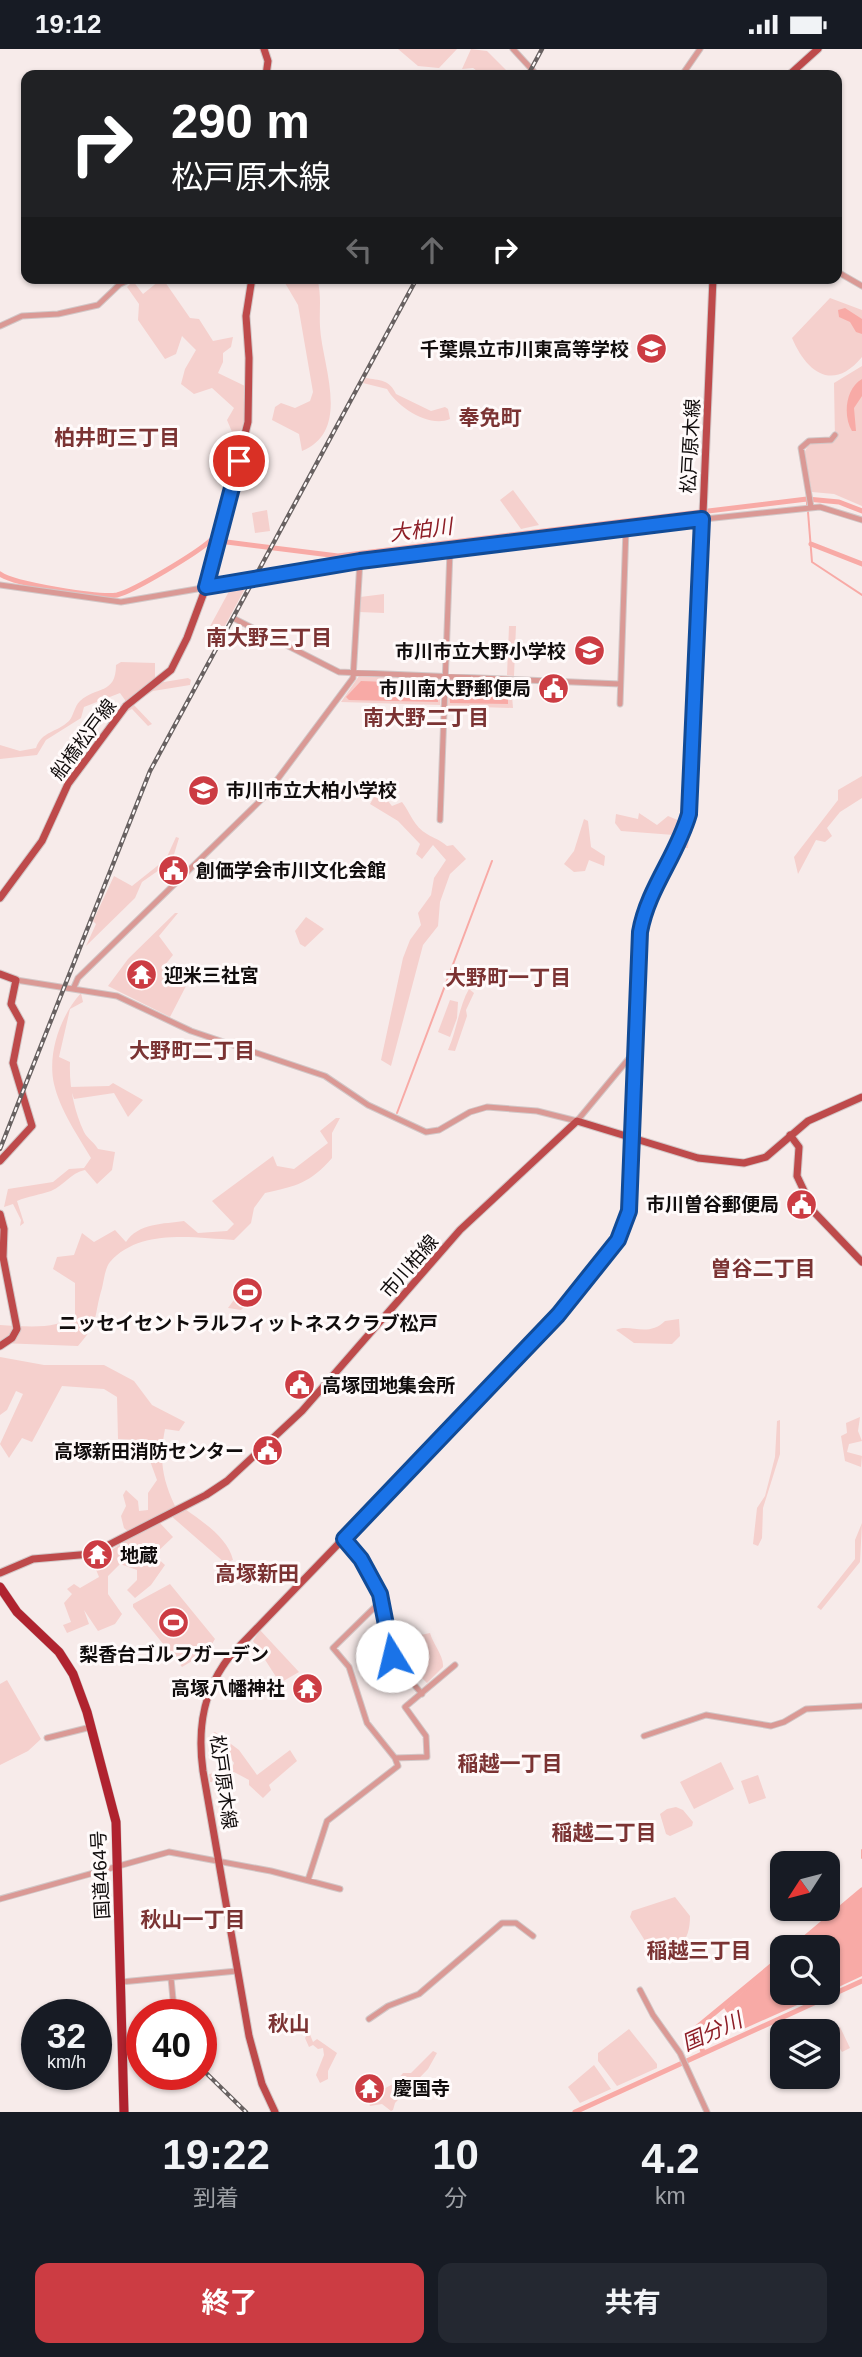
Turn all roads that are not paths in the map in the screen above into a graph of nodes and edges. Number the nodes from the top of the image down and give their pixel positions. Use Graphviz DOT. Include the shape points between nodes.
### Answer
graph roads {
  1 [pos="264,49"];
  2 [pos="513,49"];
  3 [pos="700,49"];
  4 [pos="818,49"];
  5 [pos="267,70"];
  6 [pos="532,70"];
  7 [pos="685,70"];
  8 [pos="795,70"];
  9 [pos="842,274"];
  10 [pos="120,284"];
  11 [pos="251,284"];
  12 [pos="713,284"];
  13 [pos="862,286"];
  14 [pos="0,326"];
  15 [pos="835,435"];
  16 [pos="811,505"];
  17 [pos="702,514"];
  18 [pos="862,520"];
  19 [pos="626,528"];
  20 [pos="450,550"];
  21 [pos="360,561"];
  22 [pos="0,585"];
  23 [pos="206,587"];
  24 [pos="235,619"];
  25 [pos="355,673"];
  26 [pos="444,677"];
  27 [pos="620,684"];
  28 [pos="620,704"];
  29 [pos="440,820"];
  30 [pos="0,898"];
  31 [pos="0,974"];
  32 [pos="16,980"];
  33 [pos="74,987"];
  34 [pos="635,1051"];
  35 [pos="621,1067"];
  36 [pos="635,1078"];
  37 [pos="862,1097"];
  38 [pos="577,1121"];
  39 [pos="790,1136"];
  40 [pos="0,1161"];
  41 [pos="0,1214"];
  42 [pos="862,1262"];
  43 [pos="0,1346"];
  44 [pos="344,1539"];
  45 [pos="0,1573"];
  46 [pos="0,1587"];
  47 [pos="382,1600"];
  48 [pos="455,1665"];
  49 [pos="422,1694"];
  50 [pos="862,1706"];
  51 [pos="91,1727"];
  52 [pos="644,1736"];
  53 [pos="47,1738"];
  54 [pos="395,1758"];
  55 [pos="219,1861"];
  56 [pos="119,1865"];
  57 [pos="308,1880"];
  58 [pos="340,1889"];
  59 [pos="0,1899"];
  60 [pos="533,1936"];
  61 [pos="237,1971"];
  62 [pos="171,1978"];
  63 [pos="121,1982"];
  64 [pos="640,1990"];
  65 [pos="173,1999"];
  66 [pos="369,2019"];
  67 [pos="124,2112"];
  68 [pos="275,2112"];
  69 [pos="707,2112"];
  1 -- 5 [label="main road"];
  2 -- 6 [label="street"];
  3 -- 7 [label="street"];
  4 -- 8 [label="main road"];
  9 -- 13 [label="street"];
  10 -- 14 [label="street" via="98,305 54,315 22,316"];
  11 -- 23 [label="main road, 船橋松戸線" via="246,316 248,422"];
  12 -- 17 [label="main road, 松戸原木線"];
  15 -- 16 [label="street" via="831,440 803,445"];
  16 -- 17 [label="street"];
  16 -- 18 [label="street"];
  17 -- 19 [label="street"];
  17 -- 34 [label="main road, 松戸原木線" via="690,804 679,842 651,892 643,917"];
  19 -- 20 [label="street"];
  19 -- 27 [label="street"];
  20 -- 21 [label="street"];
  20 -- 26 [label="street"];
  21 -- 23 [label="street"];
  21 -- 25 [label="street"];
  22 -- 23 [label="street" via="116,602"];
  23 -- 30 [label="main road, 船橋松戸線" via="177,662 126,706 107,730 63,791 42,841"];
  24 -- 25 [label="street" via="335,670"];
  25 -- 26 [label="street"];
  25 -- 33 [label="street" via="265,796 78,978"];
  26 -- 27 [label="street"];
  26 -- 29 [label="street"];
  27 -- 28 [label="street"];
  31 -- 32 [label="main road"];
  32 -- 33 [label="street"];
  32 -- 40 [label="main road" via="11,1004 22,1022 13,1063 32,1126"];
  33 -- 38 [label="street" via="117,996 191,1031 320,1073 368,1105 421,1131 439,1130 487,1107 537,1111"];
  34 -- 35 [label="street"];
  34 -- 36 [label="main road, 松戸原木線"];
  35 -- 36 [label="street" via="631,1068"];
  35 -- 38 [label="street"];
  36 -- 44 [label="main road, 松戸原木線, bridge" via="629,1211 623,1232 533,1343"];
  37 -- 39 [label="main road" via="808,1121"];
  38 -- 39 [label="main road" via="724,1163 764,1159"];
  38 -- 45 [label="main road, 市川柏線" via="460,1230 302,1411 226,1481 91,1554 33,1559"];
  39 -- 42 [label="main road" via="799,1147 796,1176 814,1212"];
  41 -- 43 [label="main road" via="3,1257 17,1324 15,1335"];
  44 -- 47 [label="street" via="361,1559"];
  44 -- 55 [label="main road, 松戸原木線" via="231,1655 208,1694 200,1746"];
  46 -- 51 [label="highway, 国道464号" via="17,1612 67,1662"];
  47 -- 49 [label="street" via="392,1656"];
  47 -- 54 [label="street" via="333,1648 349,1667 367,1723"];
  48 -- 49 [label="street"];
  49 -- 54 [label="street" via="405,1709 423,1729 428,1754 422,1759"];
  50 -- 52 [label="street" via="806,1709 784,1723 771,1725 706,1715"];
  51 -- 53 [label="street"];
  51 -- 56 [label="highway, 国道464号" via="117,1827"];
  54 -- 57 [label="street" via="396,1770 327,1821"];
  55 -- 56 [label="street" via="169,1852"];
  55 -- 57 [label="street"];
  55 -- 61 [label="main road, 松戸原木線"];
  56 -- 59 [label="street"];
  56 -- 63 [label="highway, 国道464号"];
  57 -- 58 [label="street"];
  60 -- 66 [label="street" via="516,1923 502,1923 419,1994"];
  61 -- 62 [label="street"];
  61 -- 68 [label="main road, 松戸原木線" via="254,2060"];
  62 -- 63 [label="street"];
  62 -- 65 [label="street"];
  63 -- 67 [label="highway, 国道464号"];
  64 -- 69 [label="street" via="682,2055"];
}
